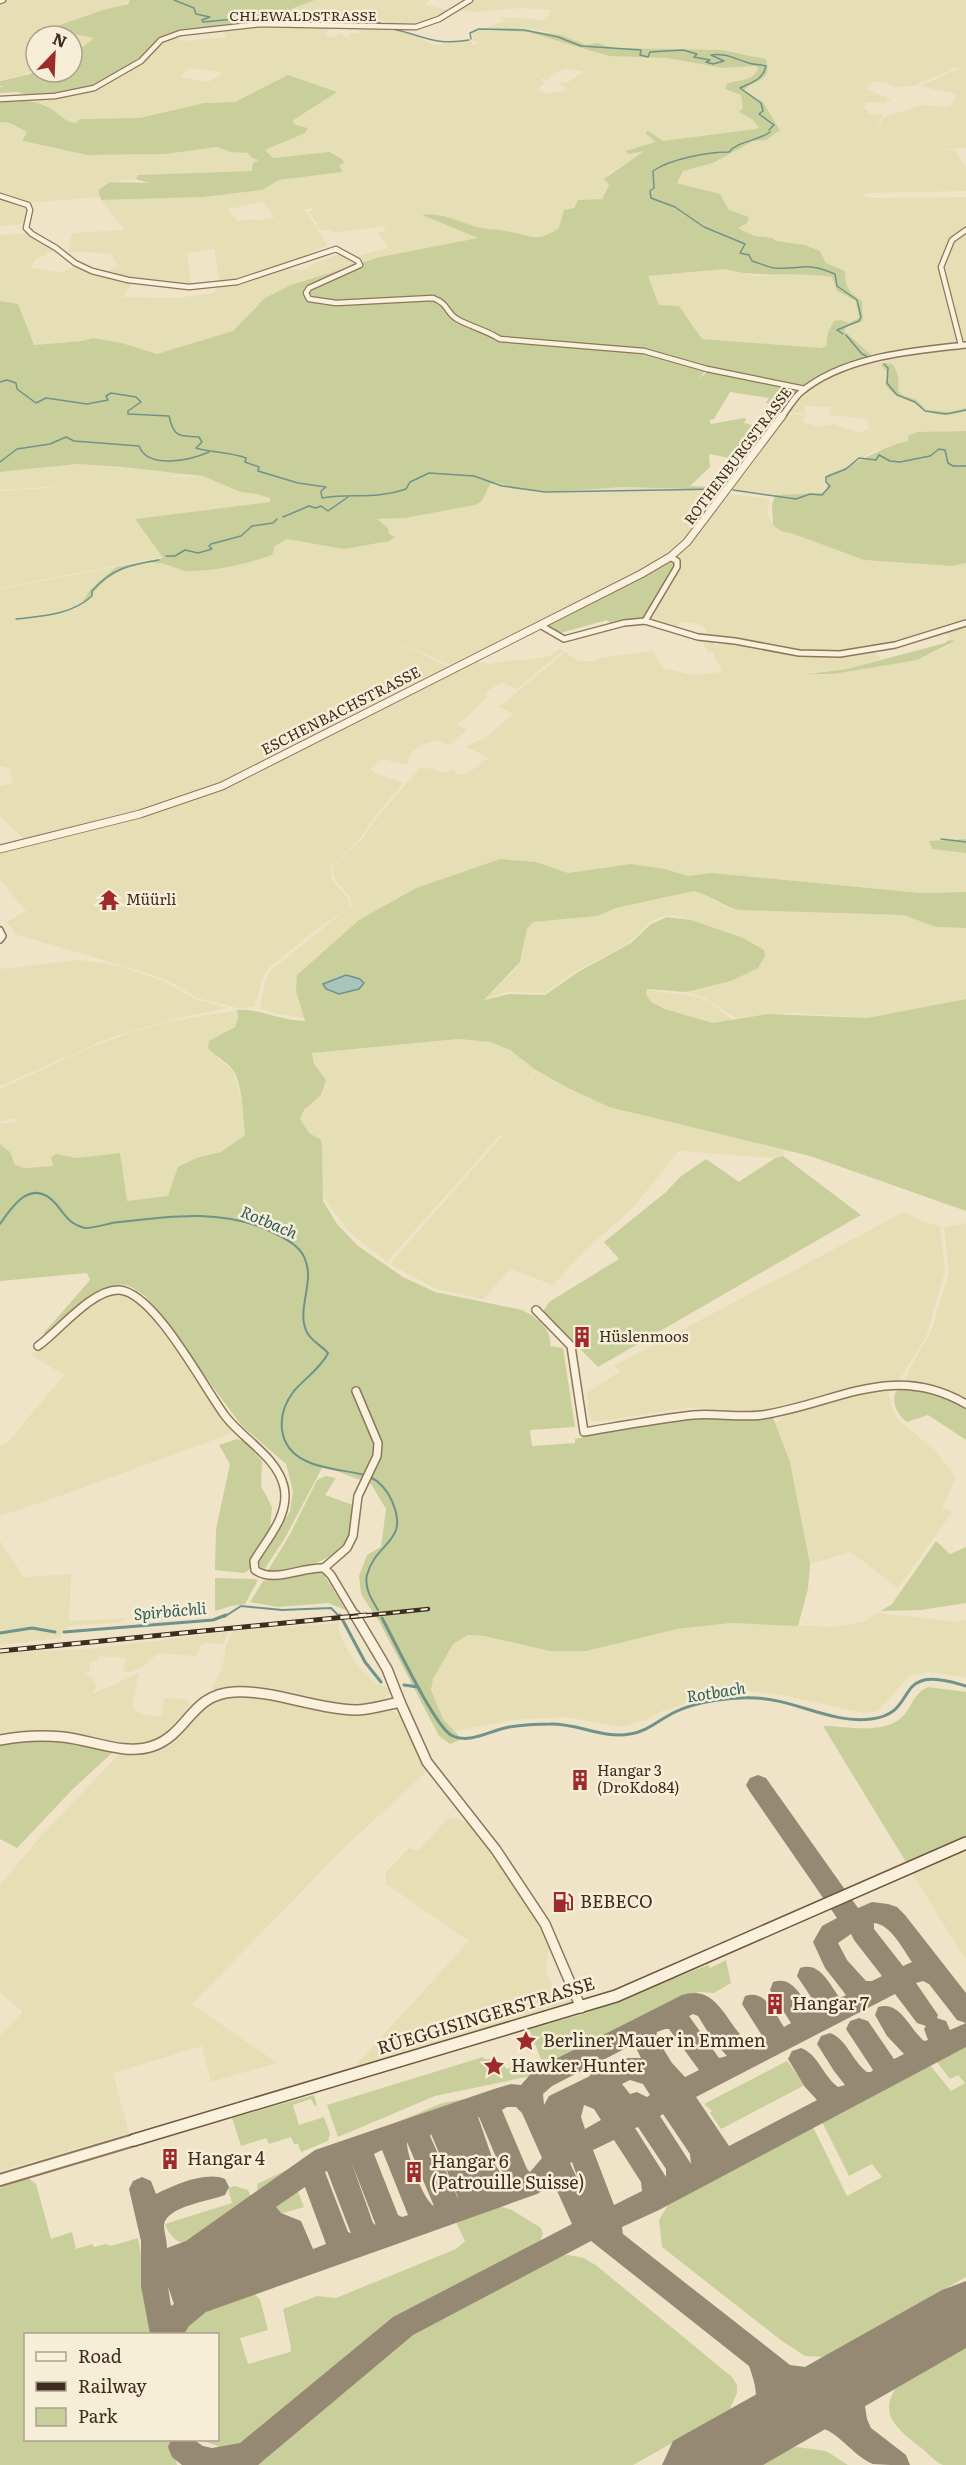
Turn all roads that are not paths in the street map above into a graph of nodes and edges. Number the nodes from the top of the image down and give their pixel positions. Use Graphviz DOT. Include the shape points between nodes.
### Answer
graph roads {
  1 [pos="470,0"];
  2 [pos="0,99"];
  3 [pos="0,196"];
  4 [pos="966,230"];
  5 [pos="964,345"];
  6 [pos="805,389"];
  7 [pos="677,552"];
  8 [pos="670,557"];
  9 [pos="645,621"];
  10 [pos="966,623"];
  11 [pos="540,626"];
  12 [pos="0,849"];
  13 [pos="0,930"];
  14 [pos="0,940"];
  15 [pos="536,1310"];
  16 [pos="38,1346"];
  17 [pos="356,1391"];
  18 [pos="966,1404"];
  19 [pos="324,1568"];
  20 [pos="400,1702"];
  21 [pos="0,1740"];
  22 [pos="966,1844"];
  23 [pos="581,2007"];
  24 [pos="134,2140"];
  25 [pos="0,2180"];
  1 -- 2 [label="street, CHLEWALDSTRASSE" via="444,17 406,28 260,24 191,31 164,38 127,70 94,88 55,96"];
  3 -- 6 [label="street" via="28,205 29,232 78,265 114,278 221,285 336,249 360,265 309,288 309,299 336,303 433,298 444,302 455,318 500,339 644,351 707,369"];
  4 -- 5 [label="street, ROTHENBURGSTRASSE" via="952,240 941,267"];
  5 -- 6 [label="street, ROTHENBURGSTRASSE" via="846,369"];
  6 -- 7 [label="street, ROTHENBURGSTRASSE"];
  7 -- 8 [label="street, ESCHENBACHSTRASSE"];
  8 -- 9 [label="street" via="677,561 677,567"];
  8 -- 11 [label="street, ESCHENBACHSTRASSE"];
  9 -- 10 [label="street" via="698,638 799,653 840,654 895,645"];
  9 -- 11 [label="street" via="564,639"];
  11 -- 12 [label="street, ESCHENBACHSTRASSE" via="222,786 191,798"];
  13 -- 14 [label="street"];
  15 -- 18 [label="street" via="572,1349 584,1432 694,1415 761,1415 879,1385 935,1390"];
  16 -- 19 [label="street" via="103,1294 120,1290 134,1295 190,1359 226,1417 275,1469 283,1483 283,1513 254,1560 255,1569 266,1577 307,1567"];
  17 -- 19 [label="street" via="378,1443 378,1452 358,1496 353,1536 347,1548"];
  19 -- 20 [label="street" via="387,1670"];
  20 -- 21 [label="street" via="354,1710 233,1692 196,1705 169,1737 154,1746 123,1747 63,1737"];
  20 -- 23 [label="street" via="427,1762 508,1866 545,1924"];
  22 -- 23 [label="main road, RÜEGGISINGERSTRASSE" via="616,1996"];
  23 -- 24 [label="main road, RÜEGGISINGERSTRASSE"];
  24 -- 25 [label="street, RÜEGGISINGERSTRASSE"];
}
